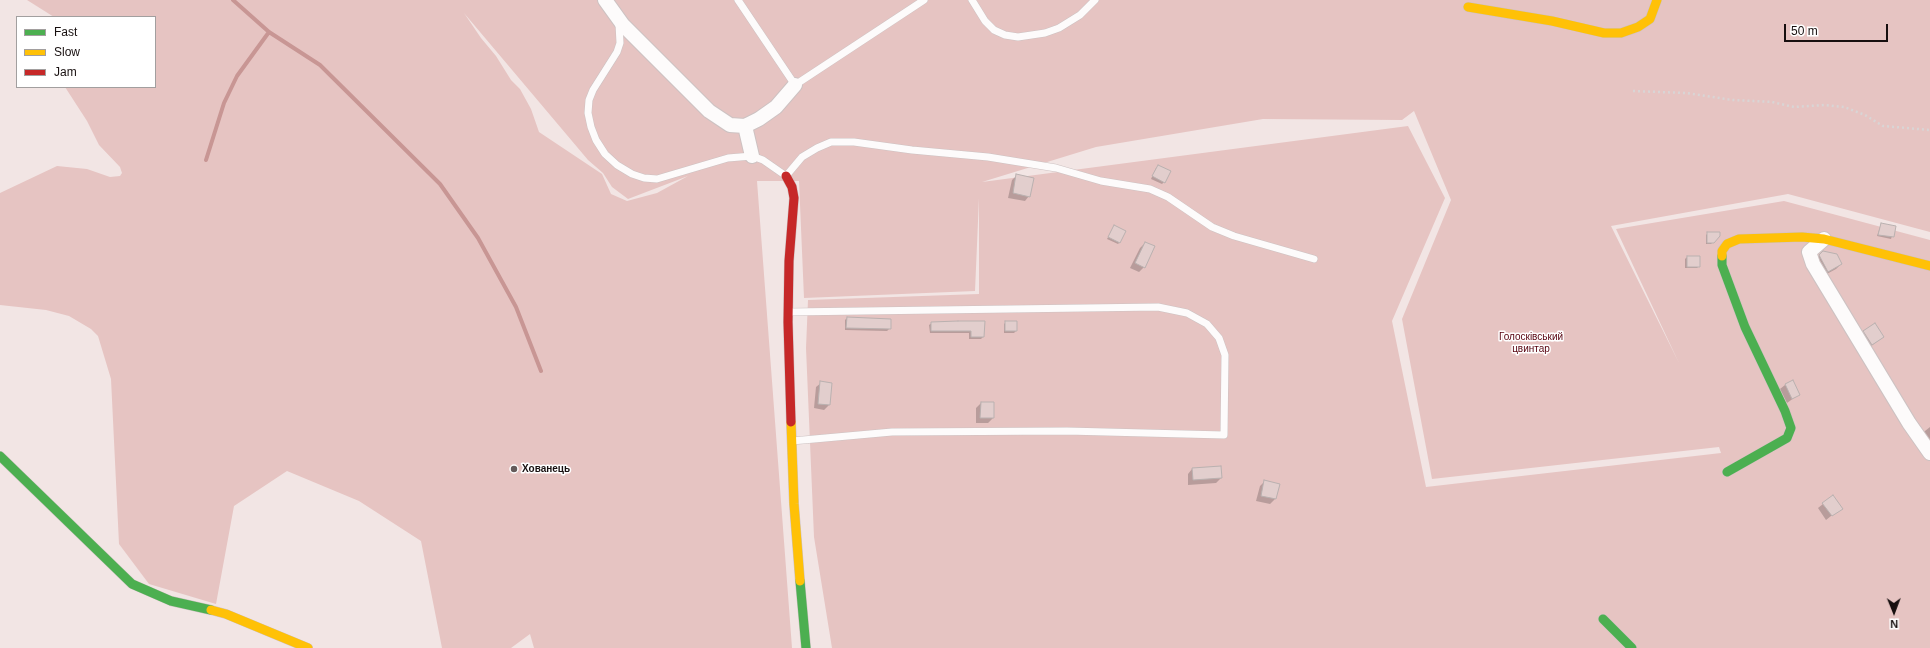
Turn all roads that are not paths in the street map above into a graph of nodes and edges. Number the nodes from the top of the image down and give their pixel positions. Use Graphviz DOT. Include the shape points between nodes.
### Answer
graph roads {
  1 [pos="605,0"];
  2 [pos="738,0"];
  3 [pos="924,0"];
  4 [pos="972,0"];
  5 [pos="1095,0"];
  6 [pos="1657,0"];
  7 [pos="1468,7"];
  8 [pos="617,16"];
  9 [pos="795,85"];
  10 [pos="745,126"];
  11 [pos="752,156"];
  12 [pos="786,176"];
  13 [pos="1824,239"];
  14 [pos="1314,259"];
  15 [pos="1930,266"];
  16 [pos="788,312"];
  17 [pos="792,441"];
  18 [pos="1930,453"];
  19 [pos="0,456"];
  20 [pos="1727,472"];
  21 [pos="1603,619"];
  22 [pos="308,648"];
  23 [pos="806,648"];
  24 [pos="1632,648"];
  1 -- 8 [label="street"];
  2 -- 9 [label="lane"];
  3 -- 9 [label="lane"];
  4 -- 5 [label="lane" via="994,30 1018,37 1046,33 1058,28 1080,15"];
  6 -- 7 [label="street" via="1650,19 1621,33 1604,33"];
  8 -- 10 [label="street" via="709,111 730,125"];
  8 -- 11 [label="lane" via="621,34 617,52 589,100 591,127 605,154 632,174 657,179 728,158"];
  9 -- 10 [label="street" via="776,107"];
  10 -- 11 [label="street"];
  11 -- 12 [label="lane" via="763,160"];
  12 -- 14 [label="lane" via="802,157 831,142 879,144 912,150 988,157 1056,168 1101,181 1150,190 1168,196 1212,227 1234,236"];
  12 -- 16 [label="street" via="794,198"];
  13 -- 15 [label="street"];
  13 -- 18 [label="street" via="1808,252 1813,264 1905,417"];
  13 -- 20 [label="street" via="1739,239 1727,244 1722,251 1722,265 1745,327 1791,428 1787,438"];
  16 -- 17 [label="street"];
  16 -- 17 [label="lane" via="1158,307 1187,313 1207,324 1219,338 1225,354 1224,434 1067,431 892,432"];
  17 -- 23 [label="street" via="794,504"];
  19 -- 22 [label="street" via="132,584 171,601 226,614"];
  21 -- 24 [label="street"];
}
